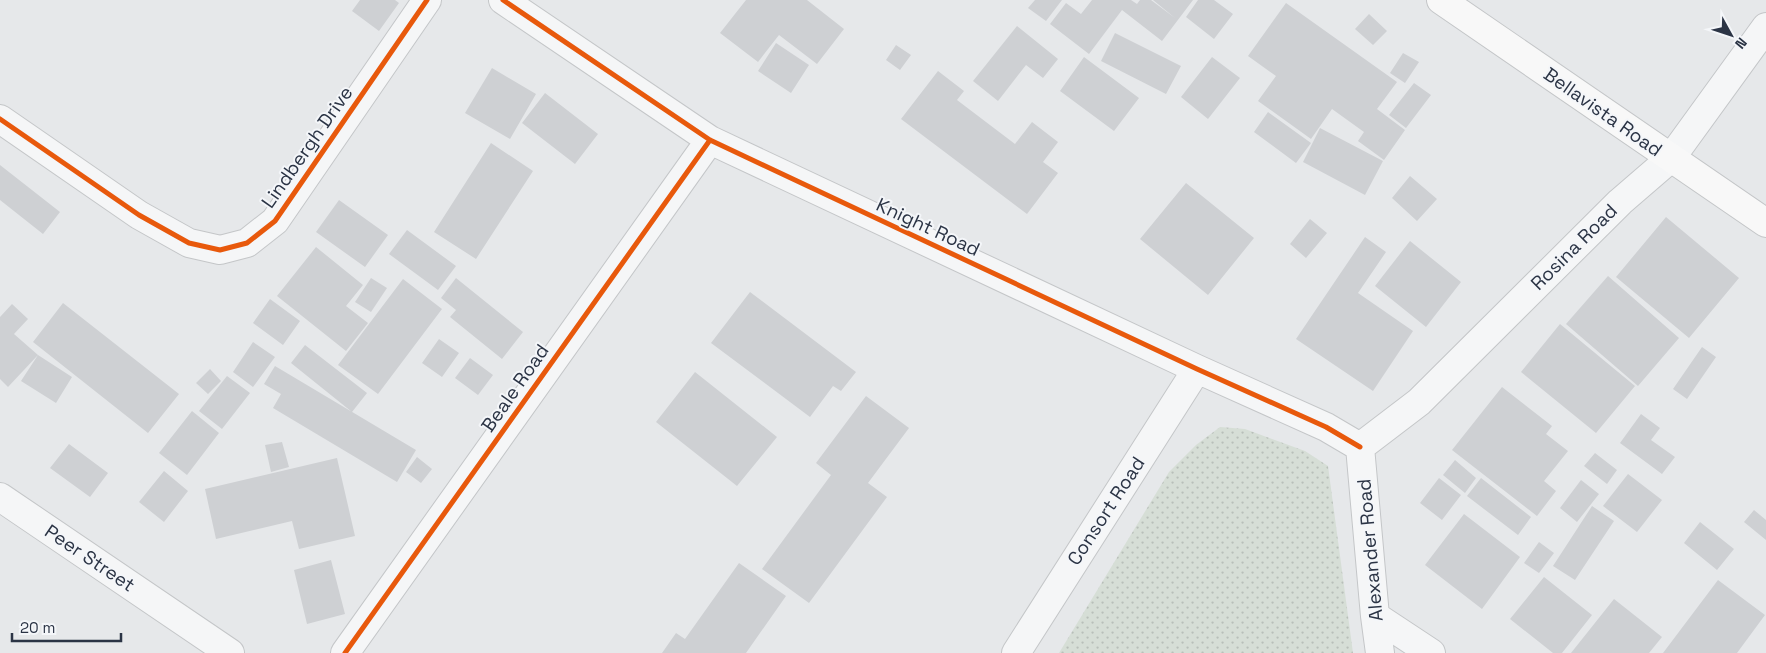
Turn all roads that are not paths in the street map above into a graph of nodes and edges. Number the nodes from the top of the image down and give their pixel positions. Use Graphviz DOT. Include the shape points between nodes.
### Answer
graph roads {
  1 [pos="427,0"];
  2 [pos="502,0"];
  3 [pos="1441,0"];
  4 [pos="1766,27"];
  5 [pos="0,119"];
  6 [pos="710,140"];
  7 [pos="1670,158"];
  8 [pos="1766,223"];
  9 [pos="1197,370"];
  10 [pos="1360,447"];
  11 [pos="0,497"];
  12 [pos="1375,616"];
  13 [pos="230,653"];
  14 [pos="345,653"];
  15 [pos="1016,653"];
  16 [pos="1380,653"];
  17 [pos="1431,653"];
  1 -- 5 [label="street, Lindbergh Drive" via="275,221 247,243 220,250 189,243 138,215"];
  2 -- 6 [label="street, Knight Road"];
  3 -- 7 [label="street, Bellavista Road"];
  4 -- 7 [label="street, Rosina Road"];
  6 -- 9 [label="street, Knight Road"];
  6 -- 14 [label="street, Beale Road"];
  7 -- 8 [label="street, Bellavista Road"];
  7 -- 10 [label="street, Rosina Road" via="1620,202 1418,402"];
  9 -- 10 [label="street, Knight Road" via="1326,428"];
  9 -- 15 [label="street, Consort Road"];
  10 -- 12 [label="street, Alexander Road"];
  11 -- 13 [label="street, Peer Street"];
  12 -- 16 [label="street, Alexander Road"];
  12 -- 17 [label="street"];
}
